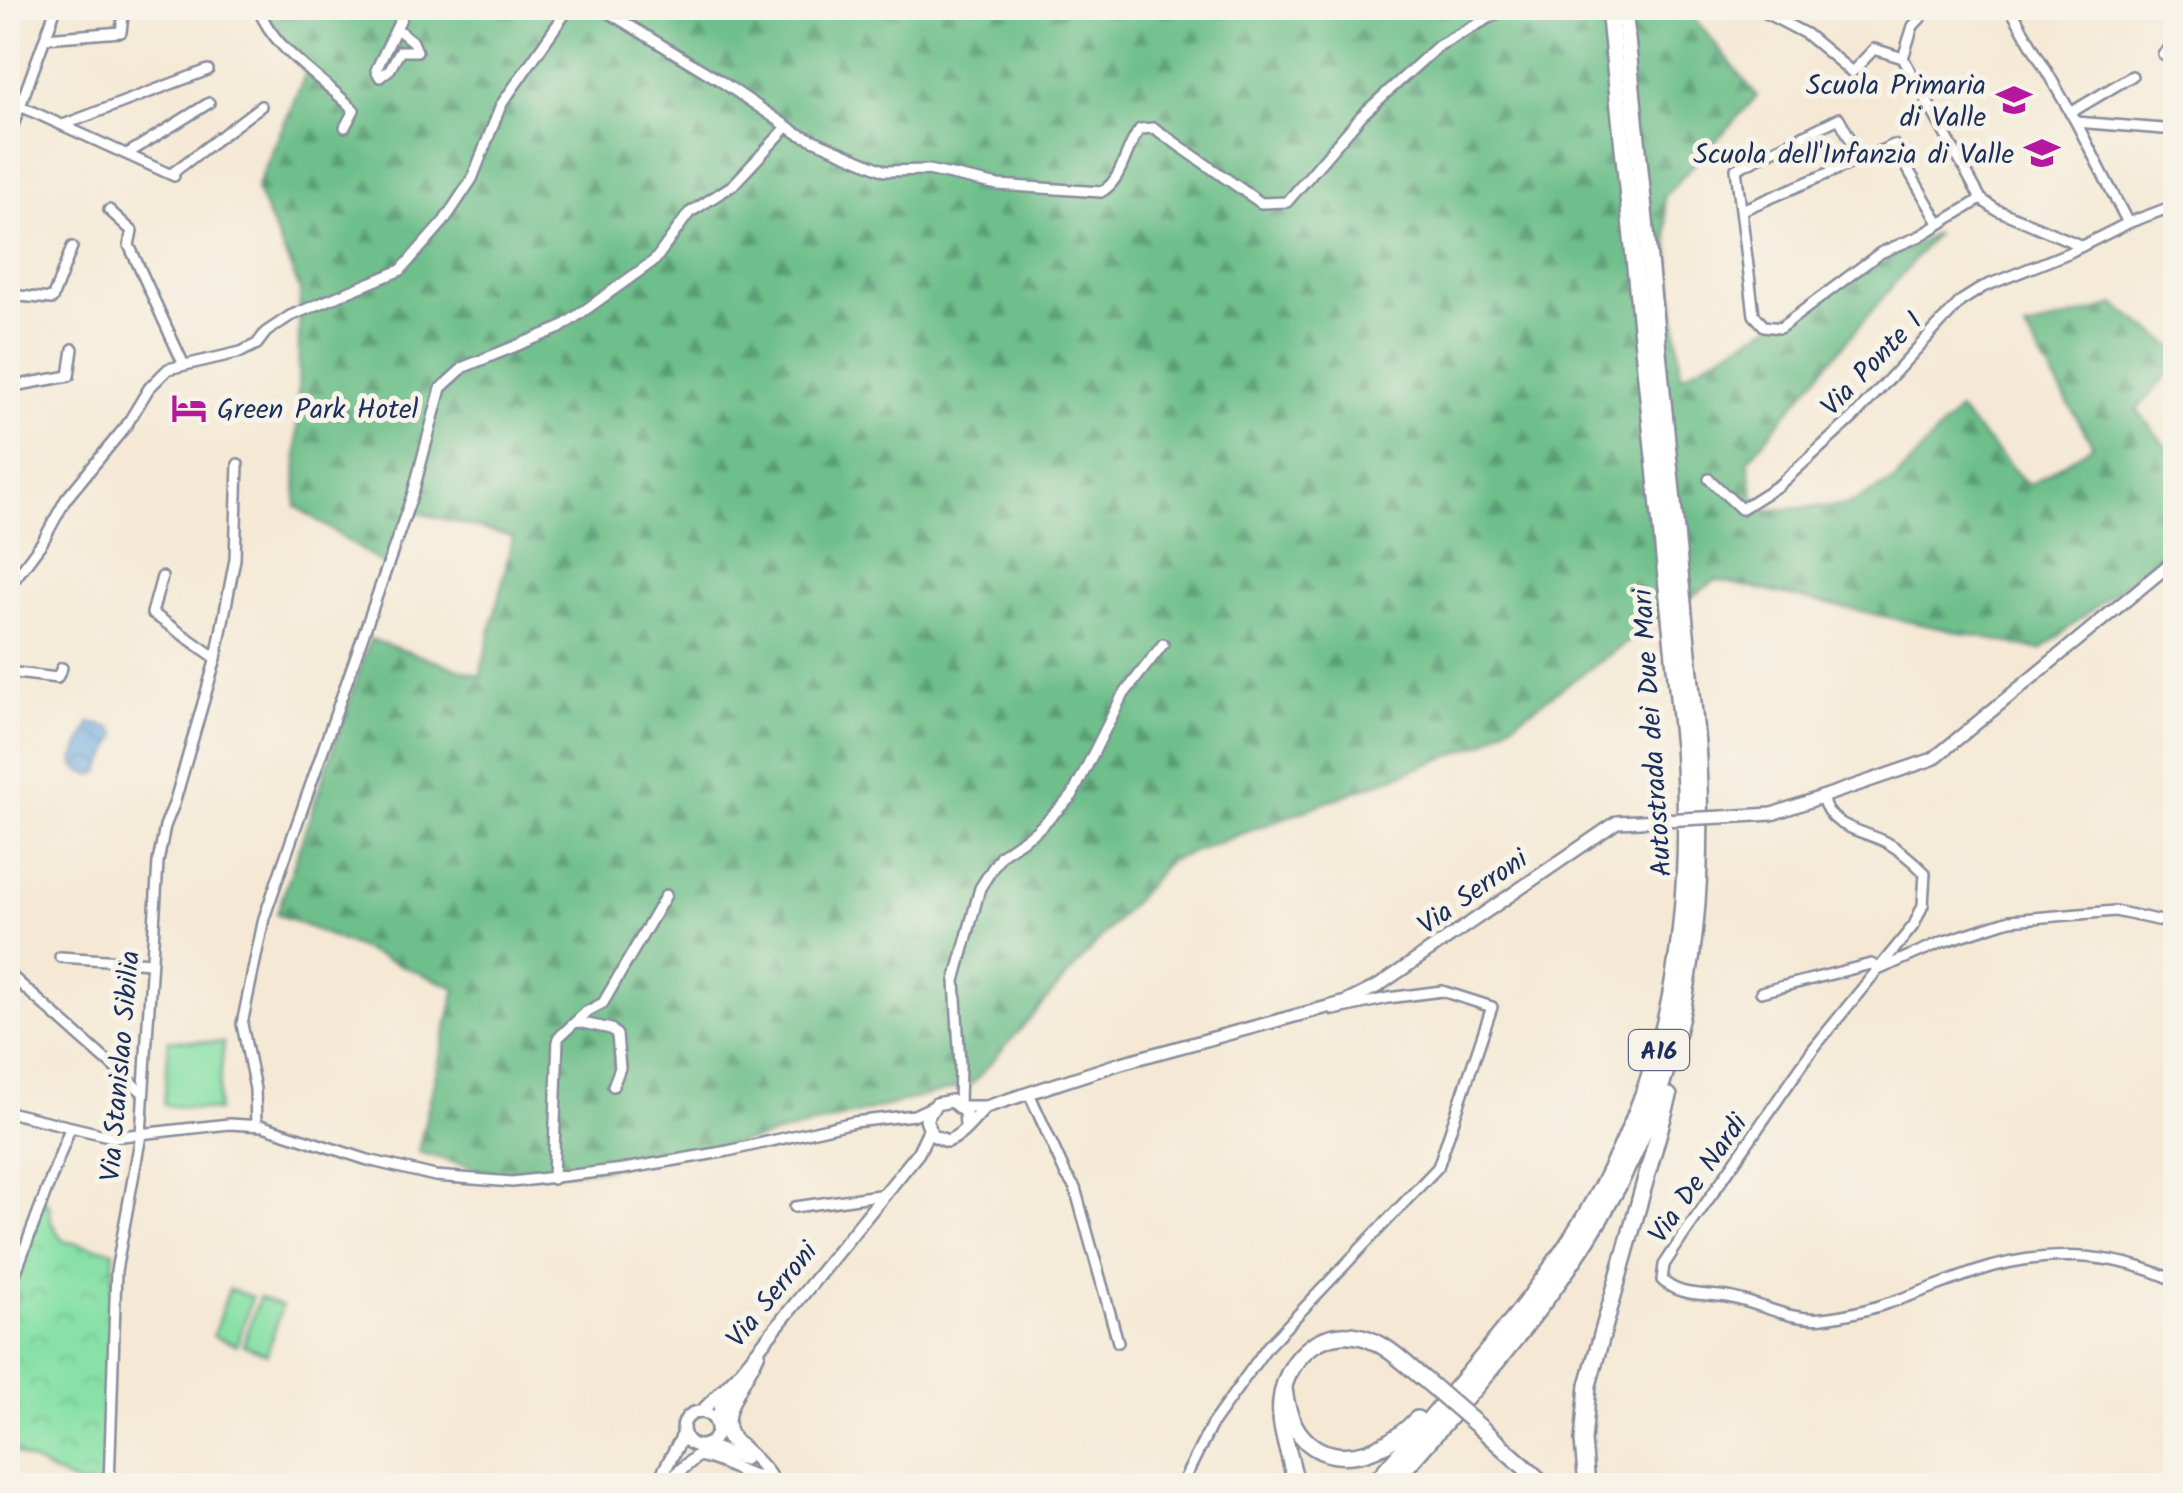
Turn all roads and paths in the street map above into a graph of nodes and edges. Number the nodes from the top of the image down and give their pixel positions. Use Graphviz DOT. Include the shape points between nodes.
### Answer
graph roads {
  1 [pos="56,8"];
  2 [pos="124,8"];
  3 [pos="258,8"];
  4 [pos="406,8"];
  5 [pos="569,8"];
  6 [pos="601,8"];
  7 [pos="1507,8"];
  8 [pos="1609,8"];
  9 [pos="1624,8"];
  10 [pos="1756,8"];
  11 [pos="1930,8"];
  12 [pos="2010,8"];
  13 [pos="397,29"];
  14 [pos="45,38"];
  15 [pos="2176,40"];
  16 [pos="1904,53"];
  17 [pos="2162,54"];
  18 [pos="208,70"];
  19 [pos="2132,76"];
  20 [pos="1624,80"];
  21 [pos="210,103"];
  22 [pos="20,106"];
  23 [pos="261,106"];
  24 [pos="2073,118"];
  25 [pos="10,120"];
  26 [pos="63,125"];
  27 [pos="787,126"];
  28 [pos="346,127"];
  29 [pos="2176,130"];
  30 [pos="8,139"];
  31 [pos="126,154"];
  32 [pos="1860,156"];
  33 [pos="1982,199"];
  34 [pos="2176,206"];
  35 [pos="109,210"];
  36 [pos="1742,210"];
  37 [pos="1938,223"];
  38 [pos="2128,223"];
  39 [pos="2083,246"];
  40 [pos="72,247"];
  41 [pos="8,294"];
  42 [pos="73,349"];
  43 [pos="183,363"];
  44 [pos="8,387"];
  45 [pos="238,464"];
  46 [pos="1710,479"];
  47 [pos="1669,527"];
  48 [pos="2176,559"];
  49 [pos="162,577"];
  50 [pos="8,588"];
  51 [pos="1163,644"];
  52 [pos="216,658"];
  53 [pos="62,668"];
  54 [pos="8,672"];
  55 [pos="1822,797"];
  56 [pos="1701,800"];
  57 [pos="666,895"];
  58 [pos="2176,924"];
  59 [pos="60,957"];
  60 [pos="151,963"];
  61 [pos="1880,968"];
  62 [pos="8,973"];
  63 [pos="1762,992"];
  64 [pos="1350,1004"];
  65 [pos="578,1022"];
  66 [pos="613,1086"];
  67 [pos="141,1091"];
  68 [pos="1029,1093"];
  69 [pos="955,1104"];
  70 [pos="931,1107"];
  71 [pos="986,1107"];
  72 [pos="8,1112"];
  73 [pos="914,1115"];
  74 [pos="256,1125"];
  75 [pos="966,1125"];
  76 [pos="70,1128"];
  77 [pos="928,1128"];
  78 [pos="141,1135"];
  79 [pos="941,1140"];
  80 [pos="918,1152"];
  81 [pos="553,1178"];
  82 [pos="886,1194"];
  83 [pos="795,1206"];
  84 [pos="1587,1214"];
  85 [pos="2176,1281"];
  86 [pos="8,1284"];
  87 [pos="1118,1342"];
  88 [pos="762,1345"];
  89 [pos="738,1374"];
  90 [pos="1284,1388"];
  91 [pos="701,1412"];
  92 [pos="717,1426"];
  93 [pos="684,1432"];
  94 [pos="700,1445"];
  95 [pos="744,1459"];
  96 [pos="776,1482"];
  97 [pos="661,1484"];
  98 [pos="109,1486"];
  99 [pos="1181,1486"];
  100 [pos="1296,1486"];
  101 [pos="1372,1486"];
  102 [pos="1390,1486"];
  103 [pos="1546,1486"];
  104 [pos="1587,1486"];
  1 -- 14 [label="street"];
  2 -- 14 [label="street" via="120,32"];
  3 -- 28 [label="street" via="301,66 354,110"];
  4 -- 13 [label="street"];
  5 -- 43 [label="street" via="501,105 472,179 401,270 290,316 241,352"];
  6 -- 27 [label="street"];
  7 -- 27 [label="street" via="1438,46 1362,115 1287,202 1260,202 1154,128 1140,130 1112,185 1101,192 998,184 928,170 885,171"];
  8 -- 20 [label="highway, Autostrada dei Due Mari / A16"];
  9 -- 20 [label="highway, Autostrada dei Due Mari / A16"];
  10 -- 16 [label="street" via="1806,34 1852,72 1874,49"];
  11 -- 16 [label="street" via="1912,26"];
  12 -- 24 [label="street"];
  13 -- 13 [label="street" via="417,51 400,50 380,77 376,70"];
  14 -- 22 [label="street"];
  15 -- 17 [label="street"];
  16 -- 33 [label="street"];
  18 -- 26 [label="street"];
  19 -- 24 [label="street"];
  20 -- 47 [label="highway, Autostrada dei Due Mari / A16"];
  21 -- 31 [label="street"];
  22 -- 25 [label="street"];
  22 -- 26 [label="street"];
  23 -- 31 [label="street" via="173,175"];
  24 -- 29 [label="street"];
  24 -- 38 [label="street"];
  25 -- 30 [label="street"];
  26 -- 31 [label="street"];
  27 -- 74 [label="street" via="733,185 689,213 655,260 560,328 464,367 441,388 413,494 264,918 242,1024"];
  32 -- 36 [label="street"];
  32 -- 36 [label="street" via="1839,118 1736,169"];
  32 -- 37 [label="street" via="1894,144"];
  33 -- 37 [label="street"];
  33 -- 39 [label="street"];
  34 -- 38 [label="street, Via Ponte I"];
  35 -- 43 [label="street" via="132,231 129,245"];
  36 -- 37 [label="street" via="1754,314 1764,326 1780,328 1880,253"];
  38 -- 39 [label="street, Via Ponte I"];
  39 -- 46 [label="street, Via Ponte I" via="1962,302 1854,416 1741,509"];
  40 -- 41 [label="street" via="52,299"];
  42 -- 44 [label="street" via="69,376"];
  43 -- 50 [label="street" via="148,388"];
  45 -- 52 [label="street, Via Stanislao Sibilia" via="235,558"];
  47 -- 56 [label="highway, Autostrada dei Due Mari / A16"];
  47 -- 84 [label="highway, Autostrada dei Due Mari / A16" via="1686,799 1682,929 1649,1082"];
  48 -- 55 [label="main road, Via Serroni" via="1933,759"];
  49 -- 52 [label="street" via="152,613"];
  51 -- 69 [label="street" via="1121,698 1072,796 1001,855 980,888 955,981"];
  52 -- 60 [label="street, Via Stanislao Sibilia" via="164,826"];
  53 -- 54 [label="street" via="57,678"];
  55 -- 61 [label="street, Via De Nardi" via="1829,816 1910,857 1924,873 1923,905"];
  55 -- 64 [label="main road, Via Serroni, bridge" via="1772,814 1618,822"];
  56 -- 102 [label="highway, Autostrada dei Due Mari / A16" via="1692,966 1667,1073 1636,1152 1558,1283"];
  56 -- 104 [label="highway" via="1708,892 1700,968 1592,1366 1583,1424"];
  57 -- 65 [label="street" via="603,1003"];
  58 -- 61 [label="street" via="2115,911 2010,920"];
  59 -- 60 [label="street"];
  60 -- 67 [label="street, Via Stanislao Sibilia"];
  61 -- 63 [label="street" via="1871,964"];
  61 -- 85 [label="street, Via De Nardi" via="1672,1252 1662,1273 1666,1284 1817,1319 1883,1306 2004,1263 2056,1256 2106,1258"];
  62 -- 67 [label="street"];
  64 -- 68 [label="main road, Via Serroni"];
  64 -- 99 [label="street" via="1442,991 1492,1007 1438,1167 1267,1348 1212,1424"];
  65 -- 66 [label="street" via="617,1034 620,1068"];
  65 -- 81 [label="street" via="556,1043"];
  67 -- 78 [label="street, Via Stanislao Sibilia"];
  68 -- 71 [label="main road, Via Serroni"];
  68 -- 87 [label="street" via="1075,1188"];
  69 -- 70 [label="main road, Via Serroni"];
  69 -- 71 [label="main road, Via Serroni"];
  69 -- 75 [label="main road"];
  70 -- 73 [label="street"];
  70 -- 77 [label="main road, Via Serroni"];
  71 -- 75 [label="main road, Via Serroni"];
  72 -- 76 [label="street"];
  73 -- 77 [label="street"];
  73 -- 81 [label="street"];
  74 -- 78 [label="street"];
  74 -- 81 [label="street" via="435,1176"];
  75 -- 79 [label="main road, Via Serroni" via="954,1140"];
  76 -- 78 [label="street"];
  76 -- 86 [label="street"];
  77 -- 79 [label="main road"];
  77 -- 80 [label="main road, Via Serroni"];
  78 -- 98 [label="street, Via Stanislao Sibilia" via="116,1271"];
  79 -- 80 [label="main road, Via Serroni"];
  80 -- 82 [label="main road, Via Serroni"];
  82 -- 83 [label="street"];
  82 -- 88 [label="main road, Via Serroni"];
  84 -- 90 [label="highway" via="1428,1407 1388,1443 1346,1456 1318,1450 1296,1430"];
  84 -- 101 [label="highway, Autostrada dei Due Mari / A16" via="1514,1318"];
  88 -- 89 [label="main road, Via Serroni"];
  88 -- 96 [label="main road" via="728,1413 728,1429"];
  89 -- 91 [label="main road"];
  89 -- 92 [label="main road"];
  90 -- 100 [label="highway" via="1281,1413"];
  90 -- 103 [label="highway, bridge" via="1291,1367 1319,1340 1340,1334 1374,1341"];
  91 -- 92 [label="main road"];
  91 -- 93 [label="main road" via="687,1418"];
  92 -- 94 [label="main road" via="713,1440"];
  92 -- 95 [label="main road"];
  93 -- 94 [label="main road"];
  93 -- 97 [label="main road"];
  94 -- 95 [label="main road"];
  94 -- 97 [label="main road"];
  95 -- 96 [label="main road"];
  96 -- 97 [label="main road" via="698,1455"];
}
